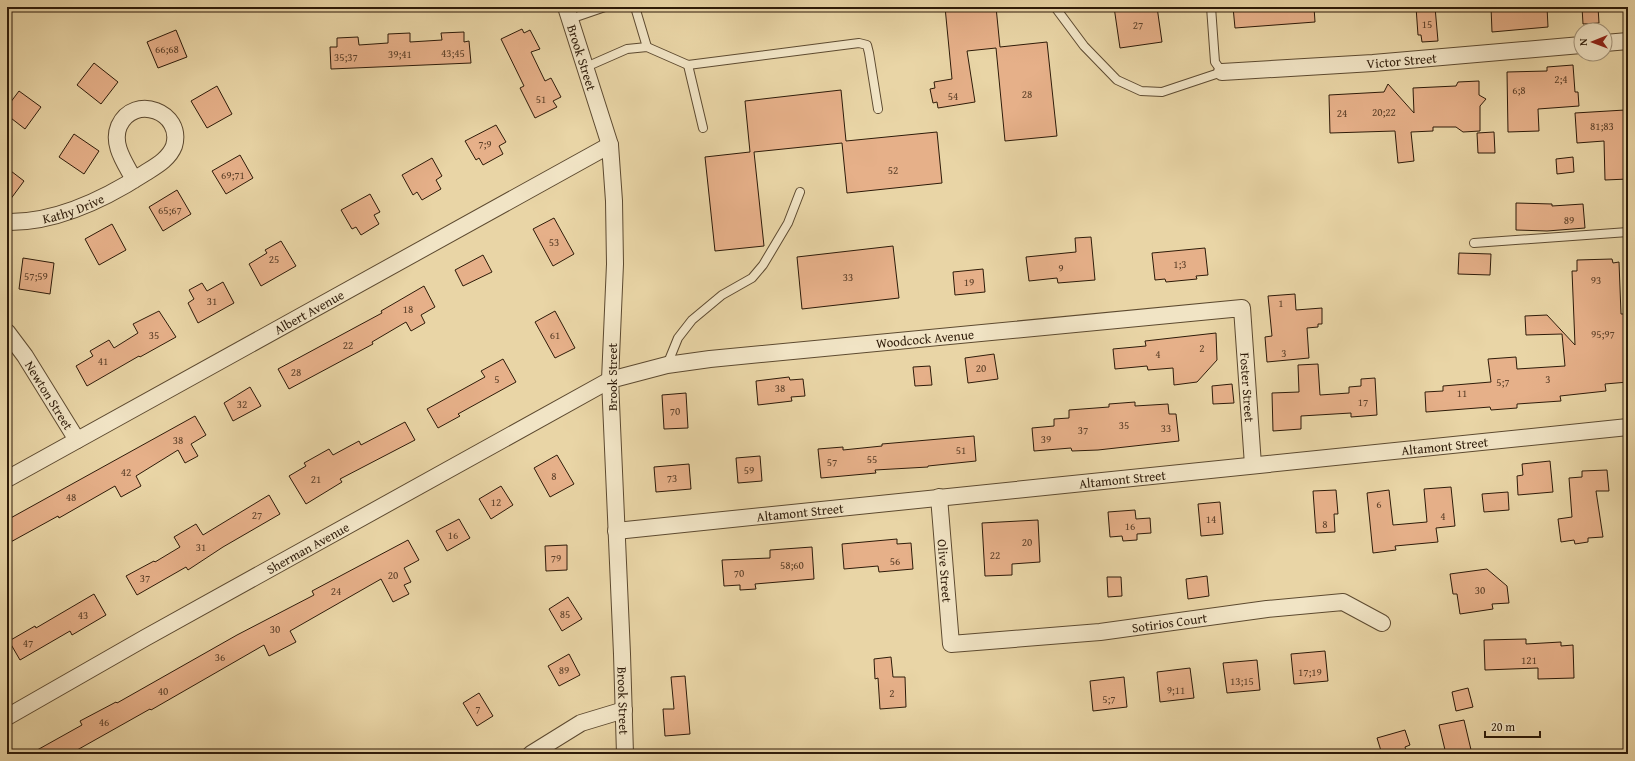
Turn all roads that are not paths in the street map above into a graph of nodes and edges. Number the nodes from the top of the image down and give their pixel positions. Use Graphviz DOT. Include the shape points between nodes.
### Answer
graph roads {
  1 [pos="605,7"];
  2 [pos="634,7"];
  3 [pos="1055,7"];
  4 [pos="1210,7"];
  5 [pos="568,13"];
  6 [pos="1628,41"];
  7 [pos="1613,42"];
  8 [pos="647,47"];
  9 [pos="1573,47"];
  10 [pos="688,65"];
  11 [pos="586,67"];
  12 [pos="1222,72"];
  13 [pos="878,109"];
  14 [pos="703,128"];
  15 [pos="610,145"];
  16 [pos="134,180"];
  17 [pos="800,192"];
  18 [pos="7,222"];
  19 [pos="1628,232"];
  20 [pos="1474,243"];
  21 [pos="1242,308"];
  22 [pos="7,332"];
  23 [pos="667,365"];
  24 [pos="610,380"];
  25 [pos="1628,427"];
  26 [pos="77,440"];
  27 [pos="1253,465"];
  28 [pos="7,479"];
  29 [pos="939,497"];
  30 [pos="616,531"];
  31 [pos="1382,623"];
  32 [pos="951,644"];
  33 [pos="624,710"];
  34 [pos="7,717"];
  35 [pos="531,754"];
  36 [pos="625,754"];
  1 -- 5 [label="lane"];
  2 -- 8 [label="lane"];
  3 -- 12 [label="lane" via="1084,46 1117,80 1141,91 1162,92"];
  4 -- 12 [label="lane" via="1215,62"];
  5 -- 11 [label="street, Brook Street"];
  6 -- 7 [label="street"];
  8 -- 10 [label="lane"];
  8 -- 11 [label="lane" via="627,49"];
  9 -- 12 [label="street, Victor Street"];
  10 -- 13 [label="lane" via="859,43 867,45"];
  10 -- 14 [label="lane"];
  11 -- 15 [label="street, Brook Street"];
  15 -- 24 [label="street, Brook Street" via="615,264"];
  15 -- 26 [label="street, Albert Avenue"];
  16 -- 18 [label="street, Kathy Drive" via="71,211 31,221"];
  17 -- 23 [label="lane" via="788,223 763,265 752,278 722,295 692,320 678,338"];
  19 -- 20 [label="lane"];
  21 -- 23 [label="street, Woodcock Avenue" via="710,358"];
  21 -- 27 [label="street, Foster Street"];
  22 -- 26 [label="street, Newton Street" via="25,356"];
  23 -- 24 [label="street, Woodcock Avenue"];
  24 -- 30 [label="street, Brook Street"];
  24 -- 34 [label="street, Sherman Avenue"];
  25 -- 27 [label="street, Altamont Street"];
  26 -- 28 [label="street, Albert Avenue"];
  27 -- 29 [label="street, Altamont Street"];
  29 -- 30 [label="street, Altamont Street"];
  29 -- 32 [label="street, Olive Street"];
  30 -- 33 [label="street, Brook Street"];
  31 -- 32 [label="street, Sotirios Court" via="1343,602 1267,609 1100,632"];
  33 -- 35 [label="street" via="581,723"];
  33 -- 36 [label="street, Brook Street"];
}
